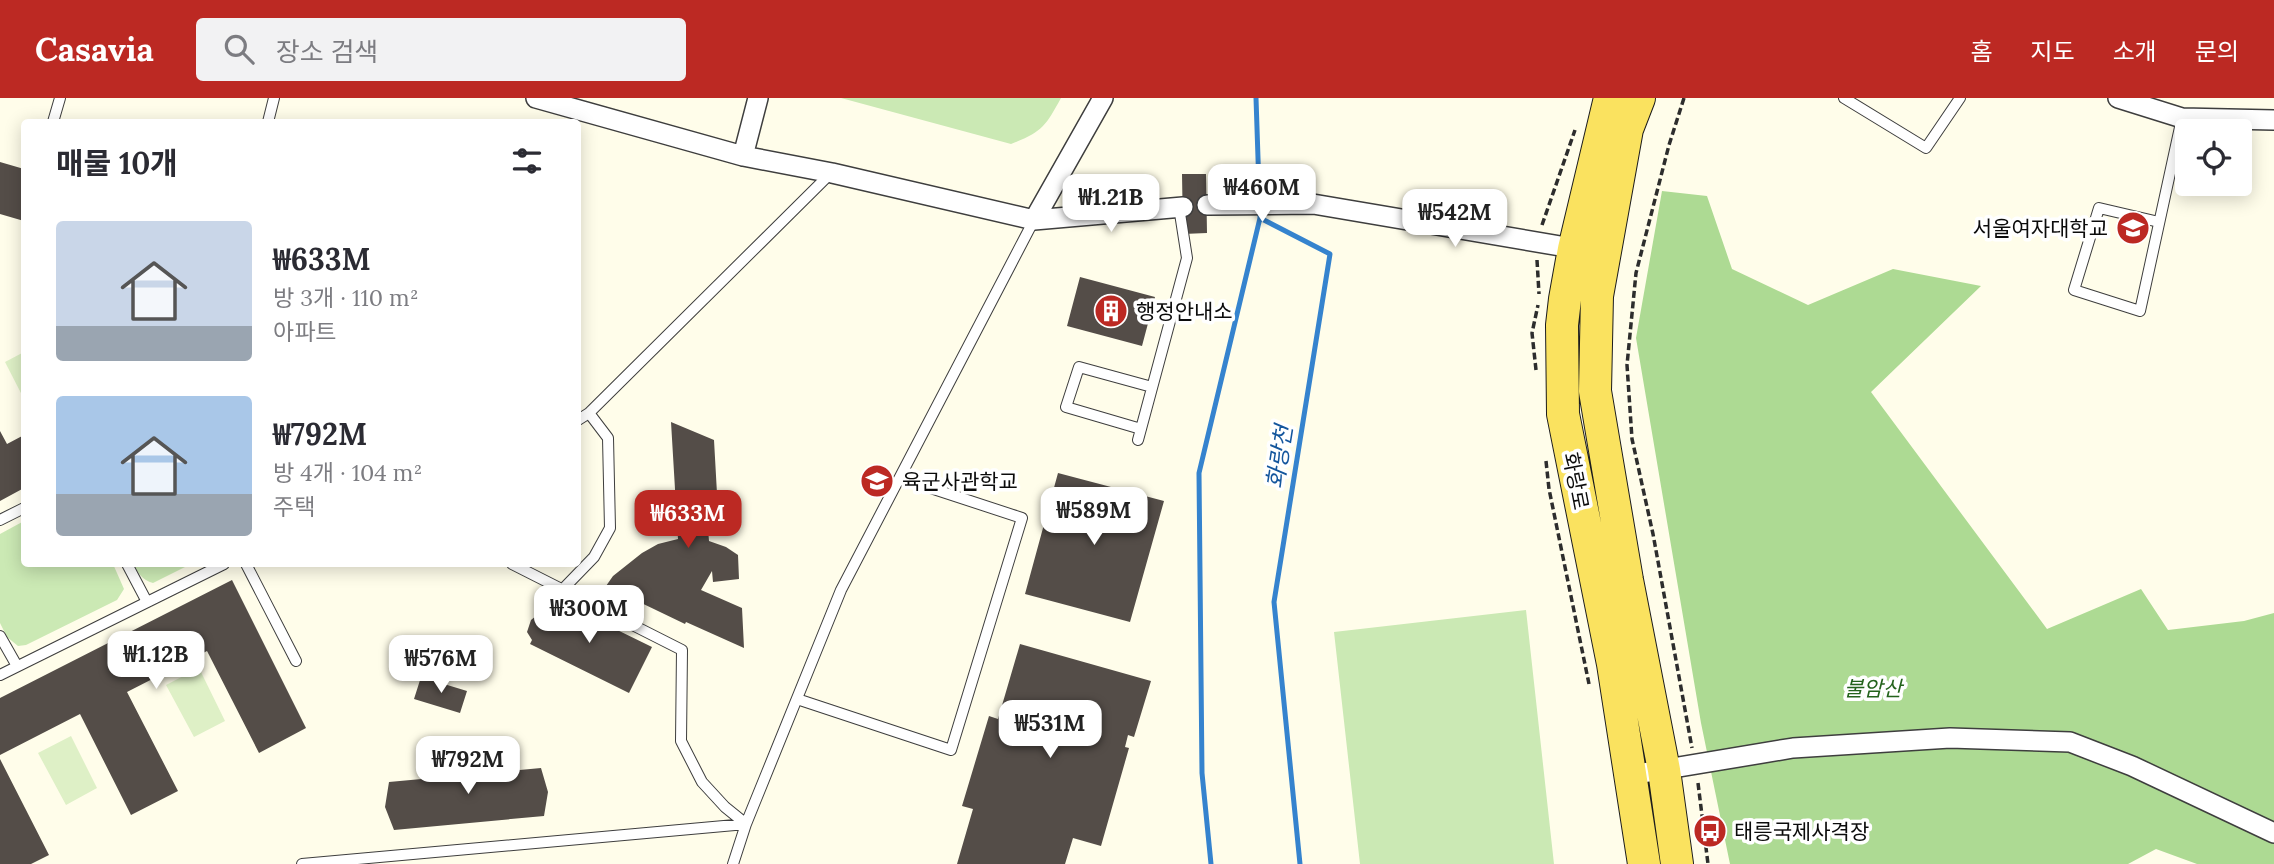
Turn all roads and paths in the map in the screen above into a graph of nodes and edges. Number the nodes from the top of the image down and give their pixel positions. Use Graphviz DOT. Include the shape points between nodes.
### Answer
graph roads {
  1 [pos="60,98"];
  2 [pos="274,98"];
  3 [pos="536,98"];
  4 [pos="758,98"];
  5 [pos="1102,98"];
  6 [pos="1610,98"];
  7 [pos="1639,98"];
  8 [pos="1684,98"];
  9 [pos="1944,98"];
  10 [pos="2118,98"];
  11 [pos="1849,99"];
  12 [pos="1958,102"];
  13 [pos="2182,118"];
  14 [pos="54,119"];
  15 [pos="269,119"];
  16 [pos="2274,120"];
  17 [pos="743,156"];
  18 [pos="832,173"];
  19 [pos="1209,205"];
  20 [pos="1181,207"];
  21 [pos="1034,220"];
  22 [pos="2159,222"];
  23 [pos="1589,251"];
  24 [pos="1152,387"];
  25 [pos="589,413"];
  26 [pos="581,418"];
  27 [pos="1141,429"];
  28 [pos="1138,440"];
  29 [pos="900,478"];
  30 [pos="21,510"];
  31 [pos="0,520"];
  32 [pos="128,567"];
  33 [pos="218,567"];
  34 [pos="248,567"];
  35 [pos="518,567"];
  36 [pos="563,589"];
  37 [pos="146,602"];
  38 [pos="0,636"];
  39 [pos="296,661"];
  40 [pos="17,666"];
  41 [pos="0,675"];
  42 [pos="797,699"];
  43 [pos="1695,764"];
  44 [pos="1664,770"];
  45 [pos="1631,775"];
  46 [pos="746,824"];
  47 [pos="2274,833"];
  48 [pos="302,864"];
  49 [pos="733,864"];
  50 [pos="1644,864"];
  51 [pos="1677,864"];
  52 [pos="1708,864"];
  1 -- 14 [label="lane"];
  2 -- 15 [label="lane"];
  3 -- 17 [label="street"];
  4 -- 17 [label="street"];
  5 -- 21 [label="street"];
  6 -- 23 [label="main road, 화랑로"];
  7 -- 23 [label="main road, 화랑로"];
  8 -- 43 [label="path" via="1636,273 1628,365 1632,439"];
  9 -- 12 [label="lane"];
  10 -- 13 [label="street"];
  11 -- 12 [label="lane" via="1926,148"];
  13 -- 16 [label="street"];
  13 -- 22 [label="lane"];
  17 -- 18 [label="street"];
  18 -- 21 [label="street"];
  18 -- 25 [label="lane"];
  19 -- 23 [label="street" via="1313,204"];
  20 -- 21 [label="street"];
  20 -- 24 [label="lane" via="1186,258"];
  21 -- 29 [label="lane"];
  22 -- 22 [label="lane" via="2140,311 2074,290 2099,208"];
  23 -- 44 [label="main road, 화랑로" via="1597,296 1595,391"];
  23 -- 45 [label="main road, 화랑로" via="1562,325 1563,414"];
  24 -- 27 [label="lane"];
  24 -- 27 [label="lane" via="1079,367 1066,407"];
  25 -- 26 [label="lane"];
  25 -- 36 [label="lane" via="608,438 610,528 594,557"];
  27 -- 28 [label="lane"];
  29 -- 42 [label="lane" via="841,590"];
  29 -- 42 [label="lane" via="1022,518 951,750"];
  30 -- 31 [label="lane"];
  32 -- 37 [label="lane"];
  33 -- 37 [label="lane"];
  34 -- 39 [label="lane"];
  35 -- 36 [label="lane"];
  36 -- 46 [label="lane" via="682,650 681,741 702,782"];
  37 -- 40 [label="lane"];
  38 -- 40 [label="lane"];
  40 -- 41 [label="lane"];
  42 -- 46 [label="lane"];
  43 -- 44 [label="street"];
  43 -- 47 [label="street" via="1793,748 1950,738 2070,742"];
  43 -- 52 [label="path"];
  44 -- 45 [label="street"];
  44 -- 51 [label="main road, 화랑로"];
  45 -- 50 [label="main road, 화랑로"];
  46 -- 48 [label="lane"];
  46 -- 49 [label="lane"];
}
